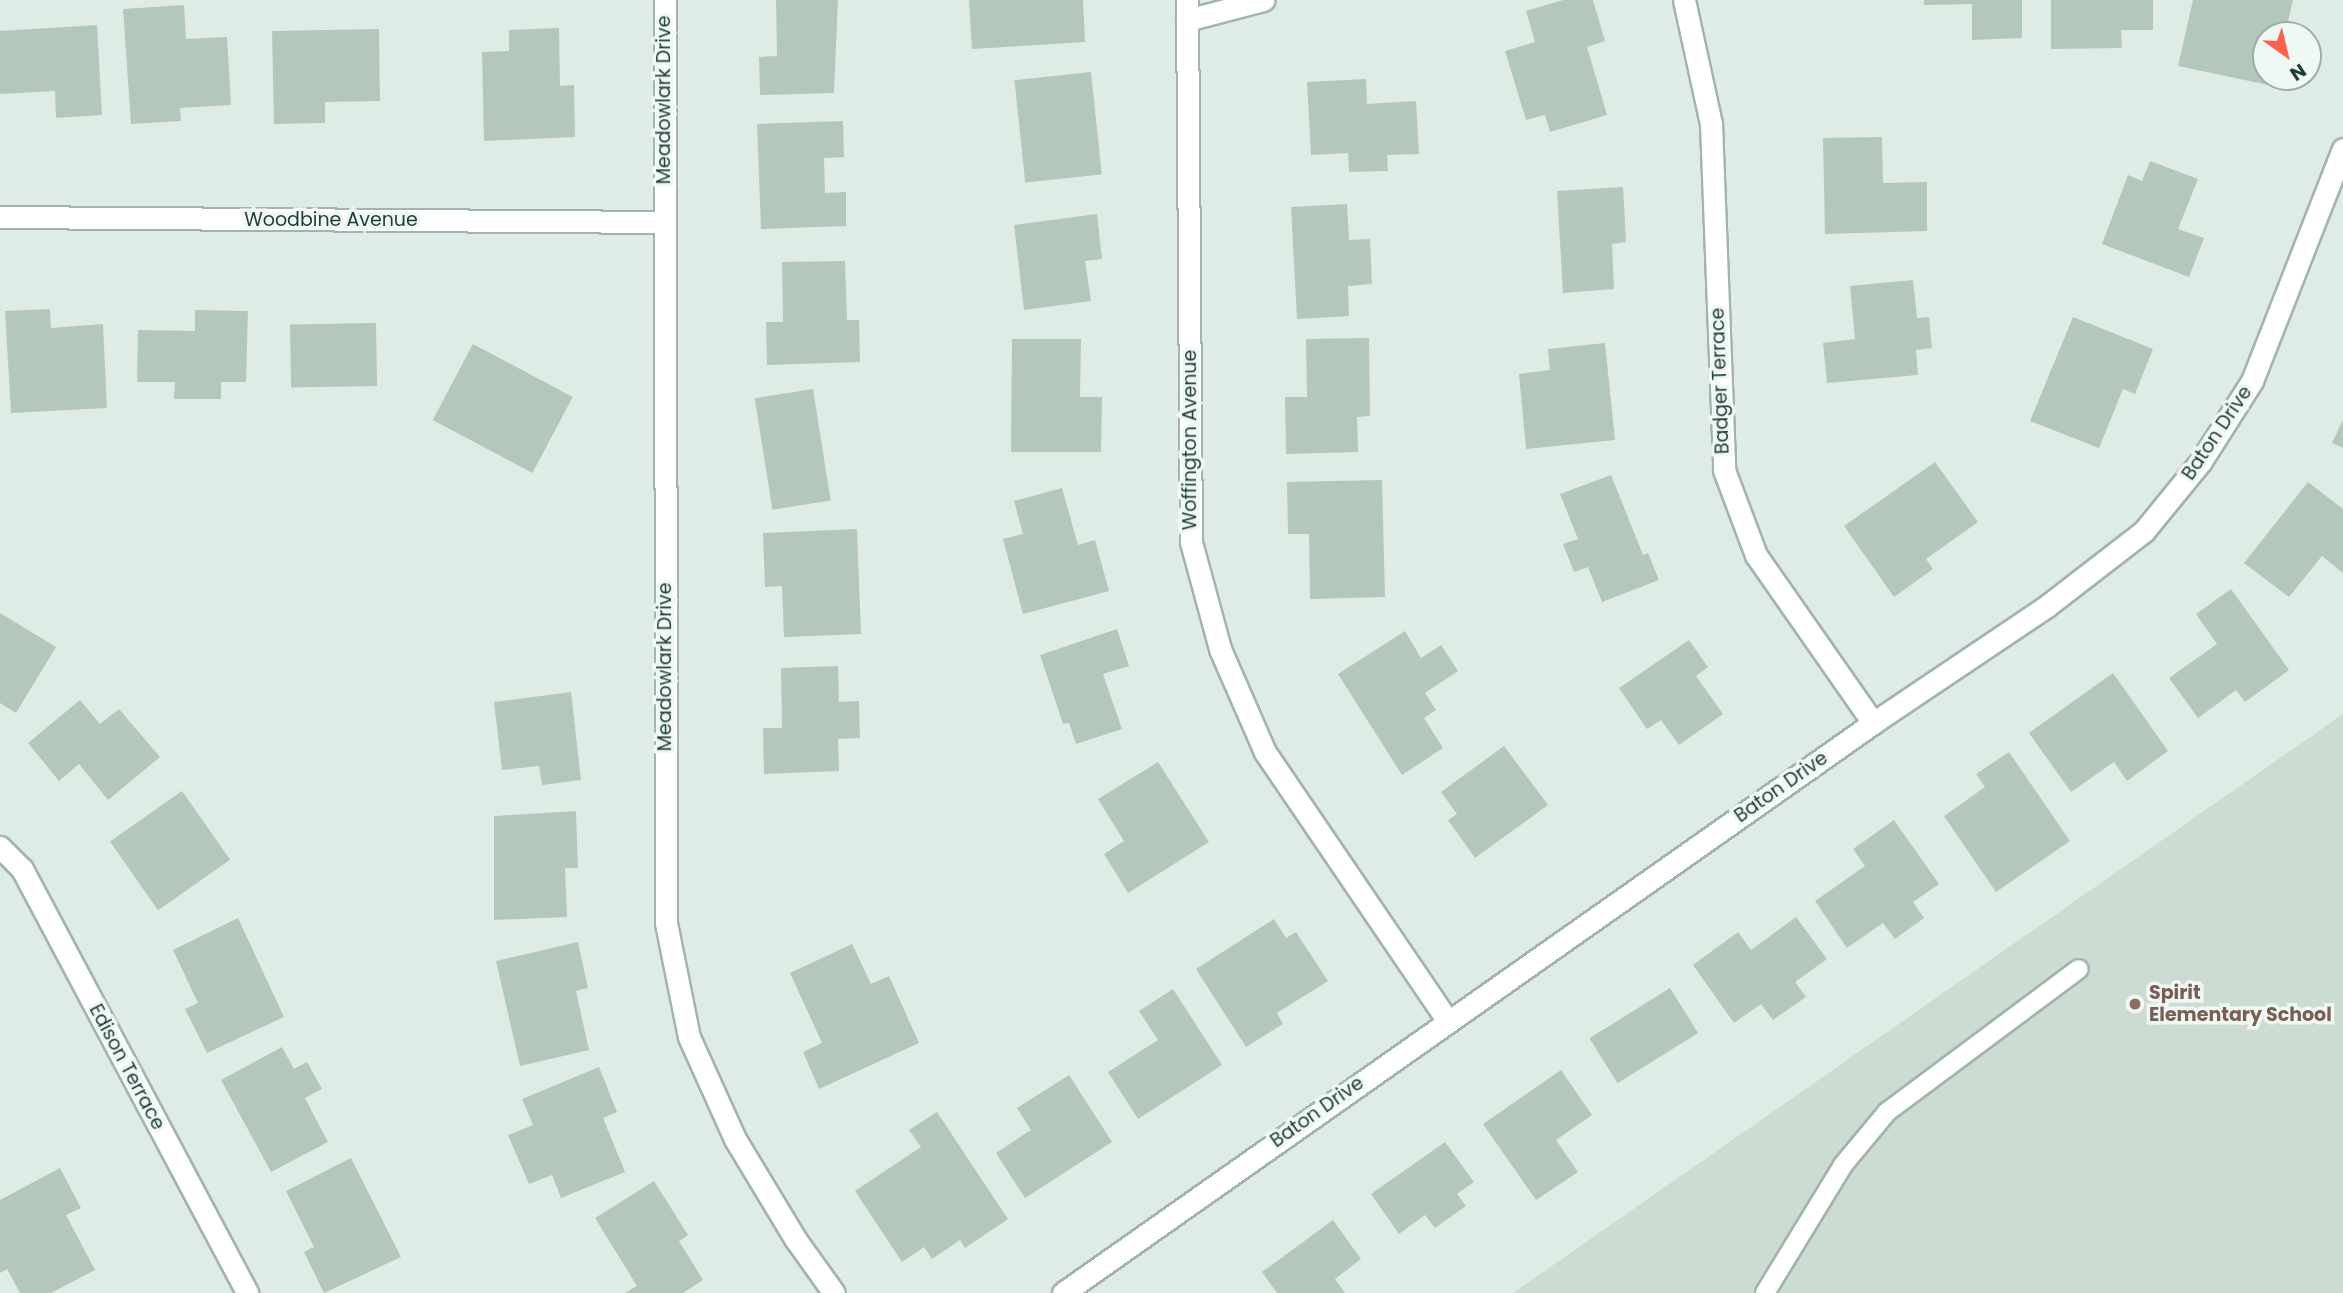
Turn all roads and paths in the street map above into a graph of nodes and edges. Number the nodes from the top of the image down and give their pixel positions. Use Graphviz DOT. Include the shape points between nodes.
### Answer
graph roads {
  1 [pos="664,0"];
  2 [pos="1263,0"];
  3 [pos="1684,0"];
  4 [pos="1187,10"];
  5 [pos="2343,149"];
  6 [pos="0,217"];
  7 [pos="663,222"];
  8 [pos="1873,723"];
  9 [pos="0,847"];
  10 [pos="2079,969"];
  11 [pos="1447,1020"];
  12 [pos="247,1293"];
  13 [pos="834,1293"];
  14 [pos="1063,1293"];
  15 [pos="1765,1293"];
  1 -- 7 [label="street, Meadowlark Drive"];
  2 -- 4 [label="street"];
  3 -- 8 [label="street, Badger Terrace" via="1711,124 1724,470 1756,555"];
  4 -- 11 [label="street, Woffington Avenue" via="1191,542 1220,649 1265,752"];
  5 -- 8 [label="street, Baton Drive" via="2252,381 2201,461 2144,531 2047,606"];
  6 -- 7 [label="street, Woodbine Avenue"];
  7 -- 13 [label="street, Meadowlark Drive" via="666,923 689,1037 735,1139"];
  8 -- 11 [label="street, Baton Drive"];
  9 -- 12 [label="street, Edison Terrace" via="22,869"];
  10 -- 15 [label="lane" via="1887,1112 1843,1165"];
  11 -- 14 [label="street, Baton Drive"];
}
